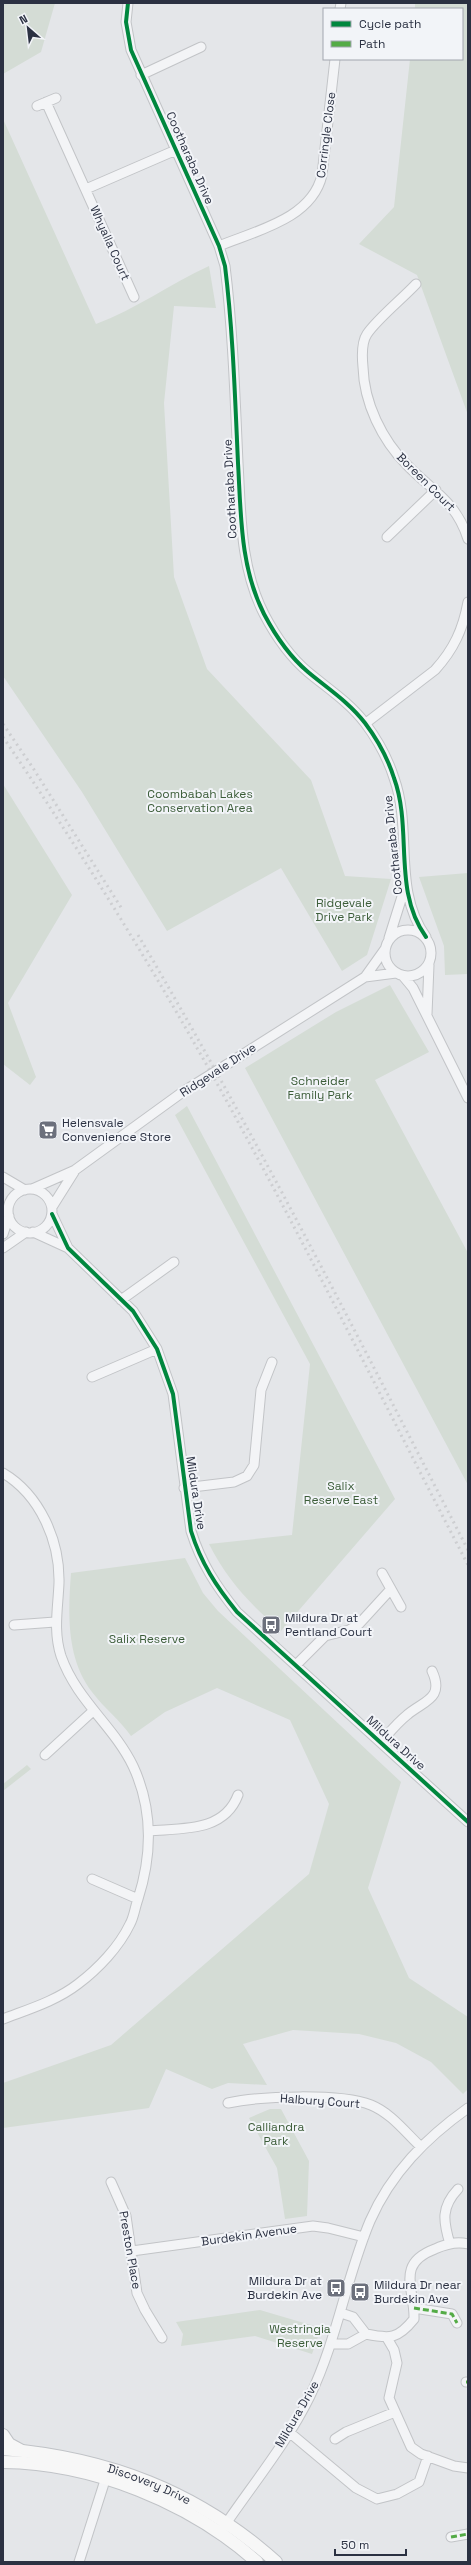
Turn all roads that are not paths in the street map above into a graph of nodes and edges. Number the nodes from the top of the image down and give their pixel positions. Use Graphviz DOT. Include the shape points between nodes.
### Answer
graph roads {
  1 [pos="128,3"];
  2 [pos="201,47"];
  3 [pos="335,60"];
  4 [pos="142,75"];
  5 [pos="56,98"];
  6 [pos="46,102"];
  7 [pos="37,106"];
  8 [pos="176,150"];
  9 [pos="86,189"];
  10 [pos="219,246"];
  11 [pos="416,284"];
  12 [pos="134,297"];
  13 [pos="436,490"];
  14 [pos="387,537"];
  15 [pos="468,538"];
  16 [pos="468,602"];
  17 [pos="366,723"];
  18 [pos="405,886"];
  19 [pos="426,937"];
  20 [pos="386,944"];
  21 [pos="429,964"];
  22 [pos="400,975"];
  23 [pos="365,977"];
  24 [pos="427,1015"];
  25 [pos="468,1098"];
  26 [pos="75,1170"];
  27 [pos="3,1177"];
  28 [pos="29,1189"];
  29 [pos="3,1199"];
  30 [pos="52,1211"];
  31 [pos="9,1213"];
  32 [pos="29,1232"];
  33 [pos="3,1234"];
  34 [pos="3,1248"];
  35 [pos="68,1248"];
  36 [pos="174,1262"];
  37 [pos="121,1300"];
  38 [pos="157,1349"];
  39 [pos="272,1362"];
  40 [pos="92,1376"];
  41 [pos="3,1473"];
  42 [pos="184,1488"];
  43 [pos="382,1573"];
  44 [pos="391,1589"];
  45 [pos="401,1607"];
  46 [pos="55,1622"];
  47 [pos="14,1625"];
  48 [pos="296,1665"];
  49 [pos="432,1671"];
  50 [pos="93,1711"];
  51 [pos="381,1742"];
  52 [pos="45,1755"];
  53 [pos="238,1795"];
  54 [pos="468,1822"];
  55 [pos="149,1831"];
  56 [pos="92,1879"];
  57 [pos="138,1899"];
  58 [pos="3,2019"];
  59 [pos="228,2103"];
  60 [pos="468,2108"];
  61 [pos="421,2147"];
  62 [pos="111,2182"];
  63 [pos="458,2188"];
  64 [pos="364,2237"];
  65 [pos="450,2244"];
  66 [pos="468,2244"];
  67 [pos="132,2251"];
  68 [pos="414,2308"];
  69 [pos="340,2313"];
  70 [pos="457,2323"];
  71 [pos="366,2334"];
  72 [pos="162,2338"];
  73 [pos="387,2338"];
  74 [pos="331,2344"];
  75 [pos="395,2412"];
  76 [pos="289,2432"];
  77 [pos="3,2436"];
  78 [pos="335,2439"];
  79 [pos="3,2449"];
  80 [pos="21,2451"];
  81 [pos="428,2456"];
  82 [pos="3,2462"];
  83 [pos="110,2467"];
  84 [pos="468,2468"];
  85 [pos="105,2479"];
  86 [pos="226,2523"];
  87 [pos="220,2533"];
  88 [pos="468,2534"];
  89 [pos="451,2537"];
  90 [pos="79,2562"];
  91 [pos="257,2562"];
  92 [pos="276,2562"];
  1 -- 4 [label="street, Cootharaba Drive" via="126,22 129,41"];
  2 -- 4 [label="street"];
  3 -- 10 [label="street, Corringle Close" via="322,175 313,198 293,214"];
  4 -- 8 [label="street, Cootharaba Drive"];
  5 -- 6 [label="street"];
  6 -- 7 [label="street"];
  6 -- 9 [label="street, Whyalla Court"];
  8 -- 9 [label="street"];
  8 -- 10 [label="street, Cootharaba Drive"];
  9 -- 12 [label="street, Whyalla Court"];
  10 -- 17 [label="street, Cootharaba Drive" via="225,266 229,299 242,525 248,572 263,613 290,654 336,693"];
  11 -- 13 [label="street, Boreen Court" via="366,334 362,350 363,376 373,413 388,441 407,466"];
  13 -- 14 [label="street"];
  13 -- 15 [label="street, Boreen Court" via="458,514"];
  16 -- 17 [label="street" via="459,636 445,660"];
  17 -- 18 [label="street, Cootharaba Drive" via="385,756 397,789 402,811"];
  18 -- 19 [label="street, Cootharaba Drive" via="415,922"];
  18 -- 20 [label="street, Cootharaba Drive"];
  19 -- 20 [label="street" via="406,930 392,935"];
  19 -- 21 [label="street" via="431,950"];
  20 -- 22 [label="street" via="386,962"];
  20 -- 23 [label="street, Ridgevale Drive"];
  21 -- 22 [label="street" via="418,974"];
  21 -- 24 [label="street"];
  22 -- 23 [label="street, Ridgevale Drive"];
  22 -- 24 [label="street" via="413,988"];
  23 -- 26 [label="street, Ridgevale Drive, bridge" via="184,1091"];
  24 -- 25 [label="street"];
  26 -- 28 [label="street, Ridgevale Drive"];
  26 -- 30 [label="street, Ridgevale Drive"];
  27 -- 28 [label="street"];
  28 -- 30 [label="street" via="45,1195"];
  28 -- 31 [label="street" via="14,1197"];
  29 -- 31 [label="street"];
  30 -- 32 [label="street" via="45,1226"];
  30 -- 35 [label="street, Mildura Drive"];
  31 -- 32 [label="street" via="15,1226"];
  31 -- 33 [label="street"];
  32 -- 34 [label="street"];
  32 -- 35 [label="street, Mildura Drive"];
  35 -- 37 [label="street, Mildura Drive"];
  36 -- 37 [label="street"];
  37 -- 38 [label="street, Mildura Drive" via="133,1311"];
  38 -- 40 [label="street"];
  38 -- 42 [label="street, Mildura Drive" via="173,1394"];
  39 -- 42 [label="street" via="261,1390 254,1465 247,1476 234,1482"];
  41 -- 46 [label="street" via="27,1494 38,1508 52,1538 58,1568"];
  42 -- 48 [label="street, Mildura Drive" via="191,1531 214,1584 237,1612"];
  43 -- 44 [label="street"];
  44 -- 45 [label="street"];
  44 -- 48 [label="street" via="359,1624 349,1630 326,1636"];
  46 -- 47 [label="street"];
  46 -- 50 [label="street" via="61,1654 68,1673 78,1692"];
  48 -- 51 [label="street, Mildura Drive"];
  49 -- 51 [label="street" via="436,1686 428,1702 406,1716"];
  50 -- 52 [label="street"];
  50 -- 55 [label="street" via="118,1740 133,1766 147,1810"];
  51 -- 54 [label="street, Mildura Drive"];
  53 -- 55 [label="street" via="228,1814 216,1822"];
  55 -- 57 [label="street" via="148,1859"];
  56 -- 57 [label="street"];
  57 -- 58 [label="street" via="130,1924 92,1972 61,1996"];
  59 -- 61 [label="street, Halbury Court" via="257,2097 355,2101 385,2113"];
  60 -- 61 [label="street, Mildura Drive"];
  61 -- 64 [label="street, Mildura Drive" via="391,2184 377,2207"];
  62 -- 67 [label="street, Preston Place" via="126,2216"];
  63 -- 65 [label="street" via="445,2208 443,2221"];
  64 -- 67 [label="street, Burdekin Avenue" via="313,2226"];
  64 -- 69 [label="street, Mildura Drive"];
  65 -- 66 [label="street"];
  65 -- 68 [label="street" via="432,2250 416,2260 409,2271"];
  67 -- 72 [label="street, Preston Place" via="137,2293 144,2310"];
  68 -- 70 [label="street" via="452,2314"];
  68 -- 73 [label="street" via="414,2320 405,2331"];
  69 -- 71 [label="street" via="353,2317"];
  69 -- 74 [label="street, Mildura Drive"];
  71 -- 73 [label="street"];
  71 -- 74 [label="street" via="348,2344"];
  73 -- 75 [label="street" via="394,2350 397,2363 388,2398"];
  74 -- 76 [label="street, Mildura Drive" via="310,2397"];
  75 -- 78 [label="street"];
  75 -- 81 [label="street" via="411,2447"];
  76 -- 81 [label="street" via="356,2488 378,2499 397,2494 419,2482"];
  76 -- 86 [label="street, Mildura Drive"];
  77 -- 80 [label="main road" via="9,2444"];
  79 -- 80 [label="main road, Discovery Drive"];
  80 -- 83 [label="main road, Discovery Drive" via="69,2457"];
  81 -- 84 [label="street" via="454,2466"];
  82 -- 85 [label="main road, Discovery Drive" via="62,2468"];
  83 -- 85 [label="street"];
  83 -- 86 [label="main road, Discovery Drive" via="174,2492"];
  85 -- 87 [label="main road, Discovery Drive" via="153,2496"];
  85 -- 90 [label="street"];
  86 -- 87 [label="street, Mildura Drive"];
  86 -- 92 [label="main road, Discovery Drive"];
  87 -- 91 [label="main road, Discovery Drive"];
  88 -- 89 [label="street"];
}
